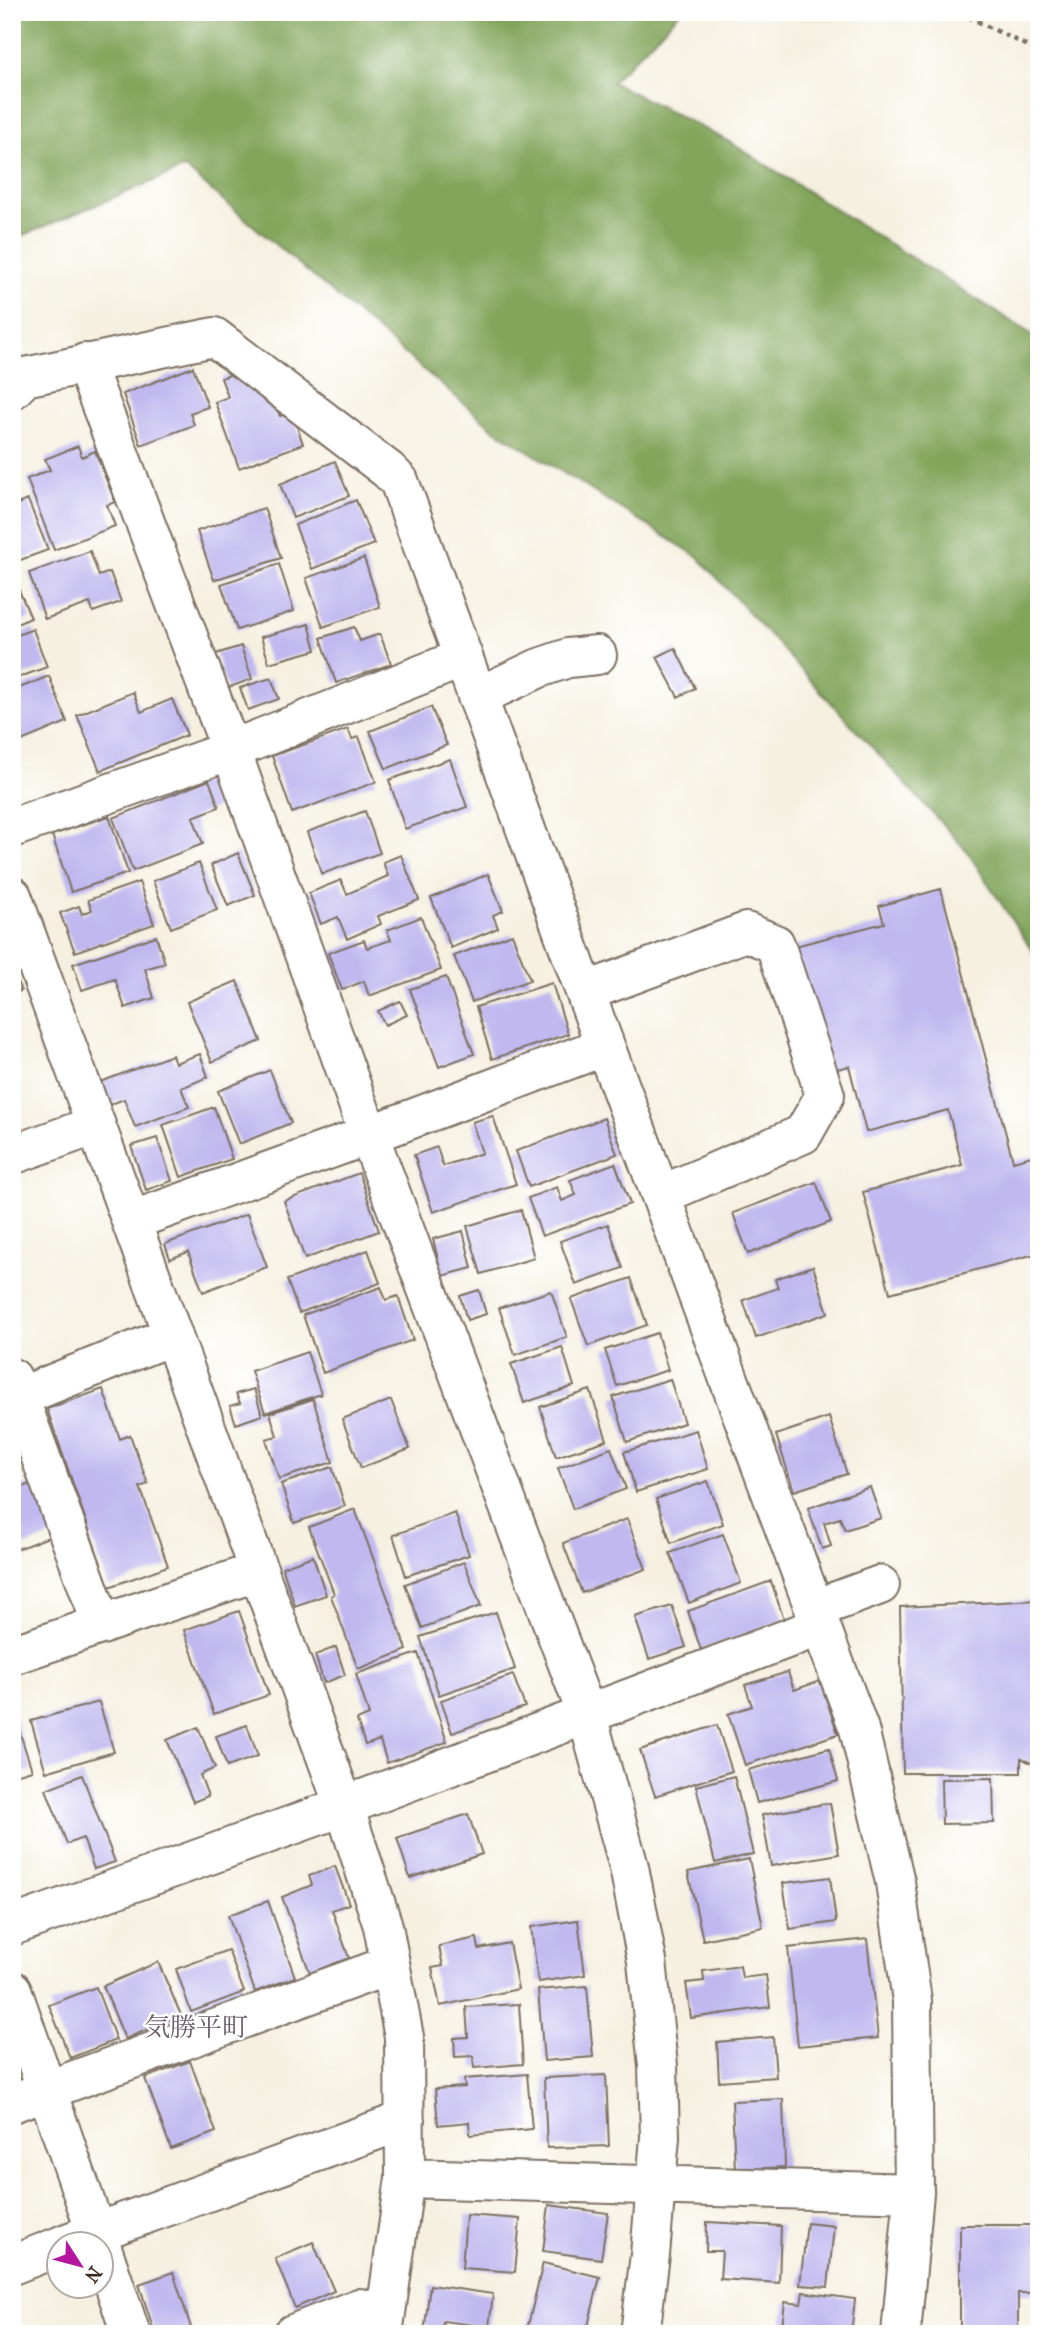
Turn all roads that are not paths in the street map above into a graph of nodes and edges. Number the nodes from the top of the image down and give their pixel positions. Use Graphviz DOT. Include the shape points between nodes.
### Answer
graph roads {
  1 [pos="85,363"];
  2 [pos="12,390"];
  3 [pos="597,655"];
  4 [pos="463,658"];
  5 [pos="477,697"];
  6 [pos="231,750"];
  7 [pos="12,828"];
  8 [pos="14,905"];
  9 [pos="585,992"];
  10 [pos="605,1046"];
  11 [pos="96,1125"];
  12 [pos="369,1135"];
  13 [pos="12,1155"];
  14 [pos="661,1195"];
  15 [pos="131,1221"];
  16 [pos="173,1335"];
  17 [pos="15,1392"];
  18 [pos="259,1571"];
  19 [pos="880,1585"];
  20 [pos="818,1618"];
  21 [pos="102,1625"];
  22 [pos="12,1655"];
  23 [pos="587,1715"];
  24 [pos="344,1806"];
  25 [pos="12,1926"];
  26 [pos="390,1965"];
  27 [pos="12,1990"];
  28 [pos="30,2097"];
  29 [pos="405,2120"];
  30 [pos="405,2178"];
  31 [pos="656,2186"];
  32 [pos="914,2193"];
  33 [pos="79,2230"];
  34 [pos="116,2231"];
  35 [pos="46,2255"];
  36 [pos="12,2265"];
  37 [pos="113,2300"];
  38 [pos="385,2323"];
  39 [pos="131,2334"];
  40 [pos="293,2334"];
  41 [pos="640,2334"];
  42 [pos="901,2334"];
  1 -- 2 [label="street" via="25,377"];
  1 -- 4 [label="street" via="214,337 388,470 399,481"];
  1 -- 6 [label="street"];
  3 -- 5 [label="street" via="539,668"];
  4 -- 5 [label="street"];
  4 -- 6 [label="street"];
  5 -- 9 [label="street"];
  6 -- 7 [label="street"];
  6 -- 12 [label="street"];
  8 -- 11 [label="street"];
  9 -- 10 [label="street"];
  9 -- 14 [label="street" via="746,932 775,944 825,1095 803,1134"];
  10 -- 12 [label="street"];
  10 -- 14 [label="street"];
  11 -- 13 [label="street"];
  11 -- 15 [label="street"];
  12 -- 15 [label="street"];
  12 -- 23 [label="street"];
  14 -- 20 [label="street"];
  15 -- 16 [label="street"];
  16 -- 17 [label="street"];
  16 -- 18 [label="street"];
  17 -- 21 [label="street"];
  18 -- 21 [label="street"];
  18 -- 24 [label="street"];
  19 -- 20 [label="street"];
  20 -- 23 [label="street"];
  20 -- 32 [label="street" via="859,1728 895,1882 912,2001"];
  21 -- 22 [label="street"];
  23 -- 24 [label="street"];
  23 -- 31 [label="street" via="629,1867 647,1961 659,2090"];
  24 -- 25 [label="street"];
  24 -- 26 [label="street" via="383,1926"];
  26 -- 28 [label="street"];
  26 -- 29 [label="street" via="404,2037"];
  27 -- 28 [label="street"];
  28 -- 33 [label="street"];
  29 -- 30 [label="street"];
  29 -- 34 [label="street"];
  30 -- 31 [label="street"];
  30 -- 38 [label="street"];
  31 -- 32 [label="street"];
  31 -- 41 [label="street"];
  32 -- 42 [label="street"];
  35 -- 36 [label="street"];
  37 -- 39 [label="street"];
  38 -- 40 [label="street" via="359,2308"];
}
